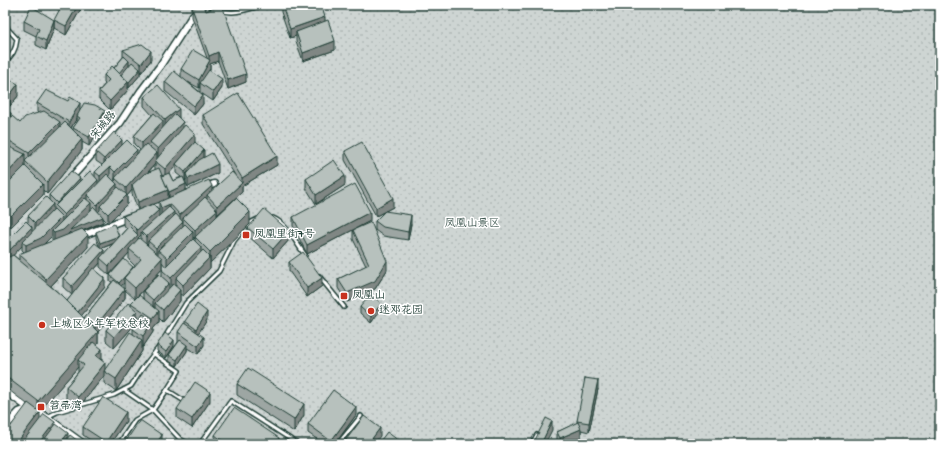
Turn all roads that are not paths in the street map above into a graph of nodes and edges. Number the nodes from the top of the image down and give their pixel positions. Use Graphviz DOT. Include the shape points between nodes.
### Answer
graph roads {
  1 [pos="204,5"];
  2 [pos="208,5"];
  3 [pos="263,5"];
  4 [pos="5,26"];
  5 [pos="5,61"];
  6 [pos="214,184"];
  7 [pos="64,186"];
  8 [pos="199,189"];
  9 [pos="134,215"];
  10 [pos="270,216"];
  11 [pos="262,218"];
  12 [pos="70,241"];
  13 [pos="306,257"];
  14 [pos="315,270"];
  15 [pos="344,307"];
  16 [pos="163,340"];
  17 [pos="160,346"];
  18 [pos="154,354"];
  19 [pos="5,389"];
  20 [pos="124,390"];
  21 [pos="168,390"];
  22 [pos="187,403"];
  23 [pos="30,407"];
  24 [pos="153,410"];
  25 [pos="361,416"];
  26 [pos="45,418"];
  27 [pos="5,427"];
  28 [pos="540,432"];
  29 [pos="293,443"];
  30 [pos="81,444"];
  31 [pos="119,444"];
  32 [pos="189,444"];
  33 [pos="200,444"];
  34 [pos="298,444"];
  35 [pos="338,444"];
  36 [pos="532,444"];
  1 -- 7 [label="street, 宋城路" via="193,15 120,123"];
  2 -- 3 [label="lane" via="236,13"];
  4 -- 5 [label="lane" via="17,39 10,58"];
  6 -- 8 [label="street"];
  9 -- 12 [label="street"];
  10 -- 13 [label="lane" via="279,220"];
  11 -- 16 [label="lane" via="252,222 234,241 218,271 186,303"];
  14 -- 15 [label="lane"];
  17 -- 18 [label="lane"];
  18 -- 20 [label="lane" via="131,386"];
  18 -- 21 [label="lane" via="179,371"];
  19 -- 23 [label="street"];
  20 -- 24 [label="lane"];
  20 -- 26 [label="lane"];
  21 -- 22 [label="lane"];
  21 -- 24 [label="lane"];
  23 -- 26 [label="street"];
  23 -- 27 [label="street" via="19,412"];
  24 -- 31 [label="lane" via="135,420"];
  24 -- 32 [label="lane"];
  25 -- 35 [label="lane"];
  26 -- 30 [label="street"];
  28 -- 36 [label="lane"];
  29 -- 33 [label="lane" via="231,401"];
  29 -- 34 [label="lane"];
}
